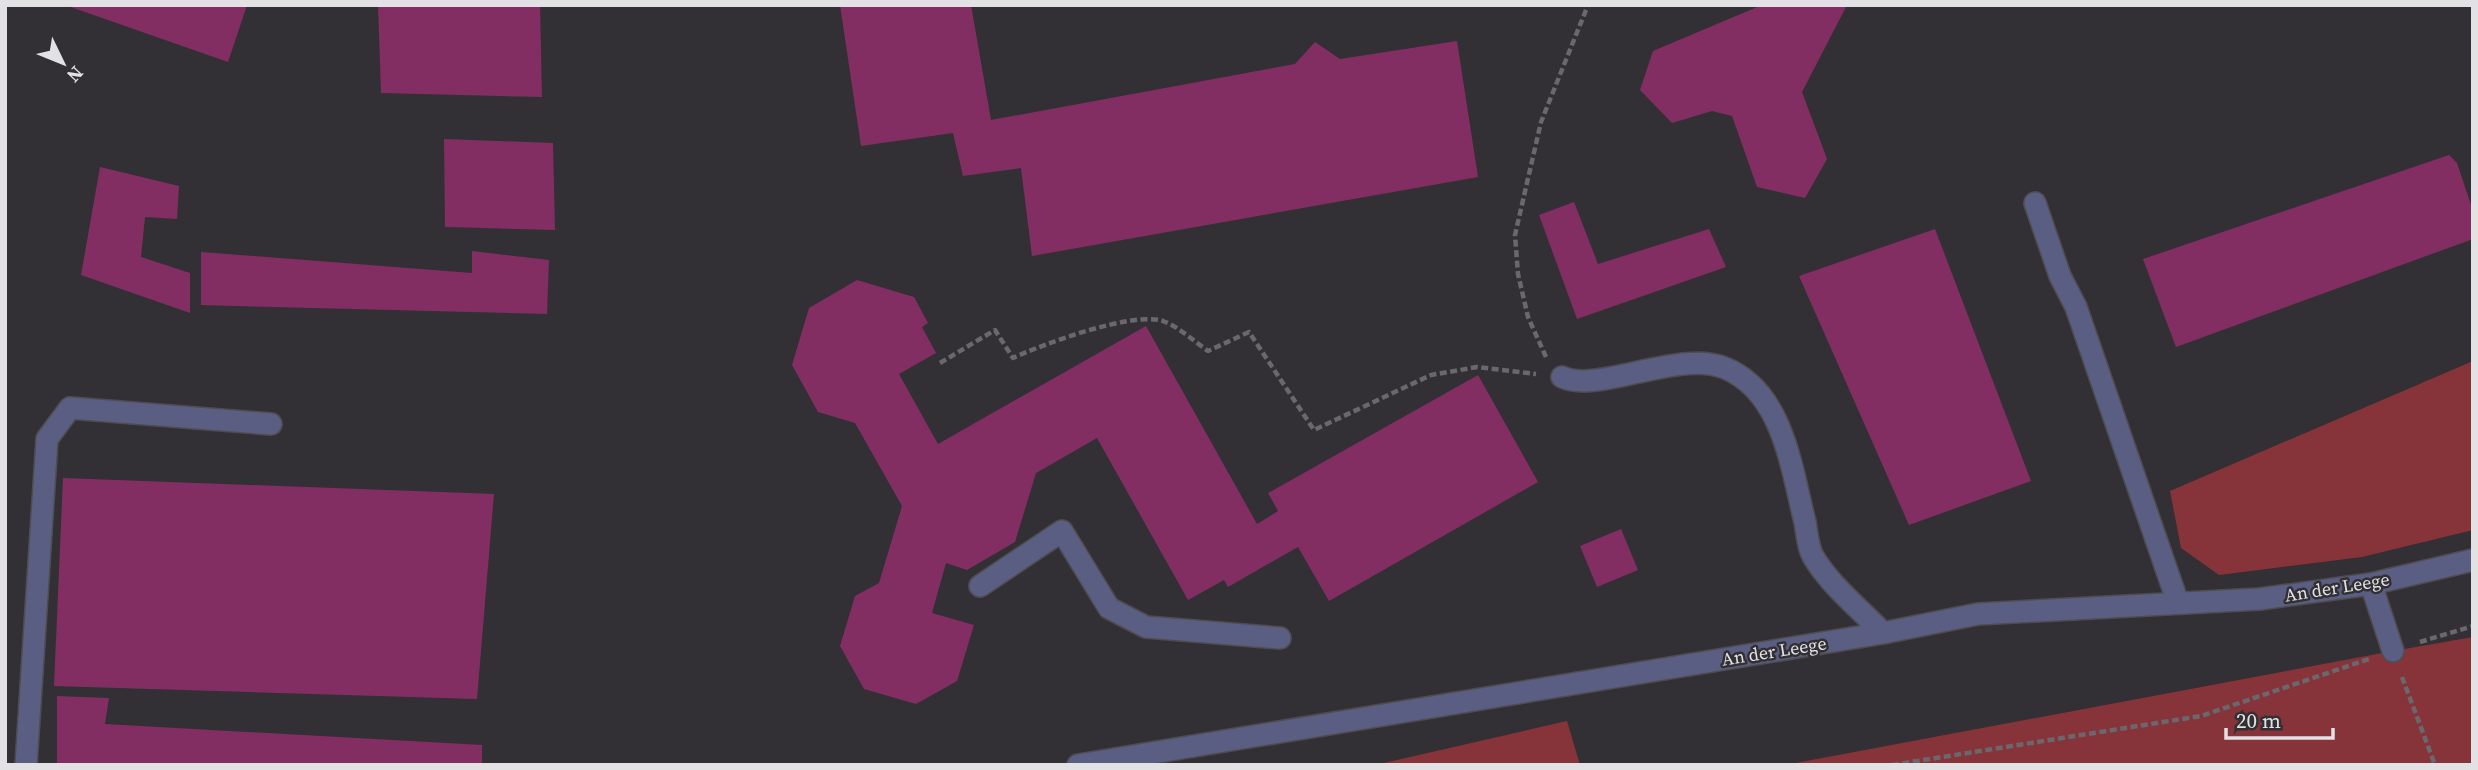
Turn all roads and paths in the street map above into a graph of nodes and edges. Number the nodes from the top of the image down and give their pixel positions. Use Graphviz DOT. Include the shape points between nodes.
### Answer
graph roads {
  1 [pos="1588,5"];
  2 [pos="2035,202"];
  3 [pos="940,363"];
  4 [pos="1562,377"];
  5 [pos="271,424"];
  6 [pos="2473,561"];
  7 [pos="2371,584"];
  8 [pos="980,586"];
  9 [pos="2178,603"];
  10 [pos="2473,626"];
  11 [pos="1883,633"];
  12 [pos="1280,638"];
  13 [pos="2393,651"];
  14 [pos="26,765"];
  15 [pos="1077,765"];
  16 [pos="1892,765"];
  17 [pos="2435,765"];
  1 -- 4 [label="path" via="1541,122 1515,235 1528,317 1545,356"];
  2 -- 9 [label="street"];
  3 -- 4 [label="path" via="995,330 1013,358 1104,325 1148,318 1166,322 1208,351 1249,332 1314,430 1431,375 1477,367"];
  4 -- 11 [label="street" via="1578,380 1675,364 1714,363 1742,375 1765,397 1789,457 1813,557"];
  5 -- 14 [label="street" via="69,408 47,439"];
  6 -- 7 [label="street, An der Leege"];
  7 -- 9 [label="street, An der Leege"];
  7 -- 13 [label="street"];
  8 -- 12 [label="street" via="1062,531 1109,608 1146,627"];
  9 -- 11 [label="street, An der Leege" via="1978,614"];
  10 -- 13 [label="path"];
  11 -- 15 [label="street, An der Leege"];
  13 -- 16 [label="path" via="2201,716"];
  13 -- 17 [label="path"];
}
